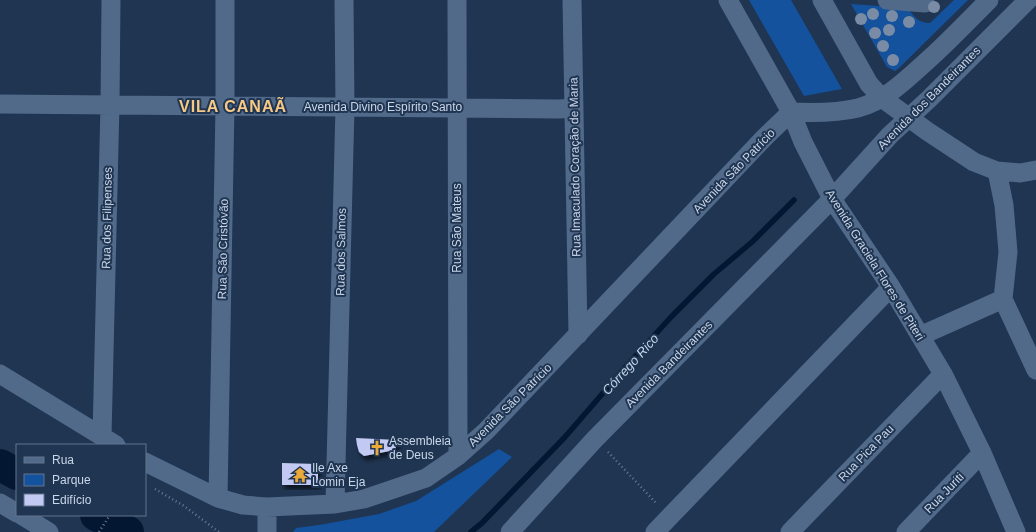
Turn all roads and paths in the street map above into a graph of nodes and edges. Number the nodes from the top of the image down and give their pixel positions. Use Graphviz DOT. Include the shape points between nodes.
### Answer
graph roads {
  1 [pos="111,0"];
  2 [pos="225,0"];
  3 [pos="344,0"];
  4 [pos="457,0"];
  5 [pos="572,0"];
  6 [pos="728,0"];
  7 [pos="822,0"];
  8 [pos="887,0"];
  9 [pos="989,0"];
  10 [pos="1028,0"];
  11 [pos="925,3"];
  12 [pos="882,98"];
  13 [pos="0,104"];
  14 [pos="110,105"];
  15 [pos="225,106"];
  16 [pos="344,107"];
  17 [pos="457,108"];
  18 [pos="574,108"];
  19 [pos="791,112"];
  20 [pos="908,118"];
  21 [pos="1036,170"];
  22 [pos="997,171"];
  23 [pos="832,199"];
  24 [pos="891,287"];
  25 [pos="1003,299"];
  26 [pos="578,335"];
  27 [pos="920,336"];
  28 [pos="1036,370"];
  29 [pos="0,374"];
  30 [pos="943,374"];
  31 [pos="595,439"];
  32 [pos="109,441"];
  33 [pos="982,453"];
  34 [pos="458,456"];
  35 [pos="146,462"];
  36 [pos="152,487"];
  37 [pos="218,498"];
  38 [pos="0,502"];
  39 [pos="335,504"];
  40 [pos="267,507"];
  41 [pos="16,512"];
  42 [pos="23,516"];
  43 [pos="109,516"];
  44 [pos="670,517"];
  45 [pos="49,532"];
  46 [pos="99,532"];
  47 [pos="219,532"];
  48 [pos="266,532"];
  49 [pos="510,532"];
  50 [pos="655,532"];
  51 [pos="790,532"];
  52 [pos="906,532"];
  53 [pos="1016,532"];
  1 -- 14 [label="street, Rua dos Filipenses"];
  2 -- 15 [label="street, Rua São Cristóvão"];
  3 -- 16 [label="street, Rua dos Salmos"];
  4 -- 17 [label="street, Rua São Mateus"];
  5 -- 18 [label="street, Rua Imaculado Coração de Maria"];
  6 -- 19 [label="street, Avenida Graciela Flores de Piteri"];
  7 -- 12 [label="street" via="869,84"];
  8 -- 11 [label="street"];
  9 -- 12 [label="street" via="909,78"];
  10 -- 20 [label="street, Avenida dos Bandeirantes"];
  12 -- 19 [label="street" via="858,108 840,111"];
  12 -- 20 [label="street"];
  13 -- 14 [label="street, Avenida Divino Espírito Santo"];
  14 -- 15 [label="street, Avenida Divino Espírito Santo"];
  14 -- 32 [label="street, Rua dos Filipenses"];
  15 -- 16 [label="street, Avenida Divino Espírito Santo"];
  15 -- 37 [label="street, Rua São Cristóvão"];
  16 -- 17 [label="street, Avenida Divino Espírito Santo"];
  16 -- 39 [label="street, Rua dos Salmos"];
  17 -- 18 [label="street, Avenida Divino Espírito Santo"];
  17 -- 34 [label="street, Rua São Mateus"];
  18 -- 26 [label="street, Rua Imaculado Coração de Maria"];
  19 -- 23 [label="street, Avenida Graciela Flores de Piteri"];
  19 -- 26 [label="street, Avenida São Patrício"];
  20 -- 22 [label="street" via="974,162"];
  20 -- 23 [label="street, Avenida dos Bandeirantes"];
  21 -- 22 [label="street" via="1020,173"];
  22 -- 25 [label="street" via="1004,205 1008,252"];
  23 -- 24 [label="street, Avenida Graciela Flores de Piteri"];
  23 -- 31 [label="street, Avenida Bandeirantes"];
  24 -- 27 [label="street, Avenida Graciela Flores de Piteri"];
  24 -- 44 [label="street"];
  25 -- 27 [label="street"];
  25 -- 28 [label="street"];
  26 -- 34 [label="street, Avenida São Patrício" via="486,431"];
  27 -- 30 [label="street, Avenida Graciela Flores de Piteri"];
  29 -- 32 [label="street"];
  30 -- 33 [label="street, Avenida Graciela Flores de Piteri"];
  30 -- 51 [label="street, Rua Pica Pau"];
  31 -- 44 [label="path"];
  31 -- 49 [label="street, Avenida Bandeirantes"];
  33 -- 52 [label="street, Rua Juriti"];
  33 -- 53 [label="street, Avenida Graciela Flores de Piteri"];
  34 -- 39 [label="street, Avenida São Patrício" via="426,478 364,499"];
  35 -- 37 [label="street, Avenida São Patrício"];
  36 -- 47 [label="path" via="184,506"];
  37 -- 40 [label="street, Avenida São Patrício" via="243,505"];
  38 -- 41 [label="street"];
  39 -- 40 [label="street, Avenida São Patrício"];
  40 -- 48 [label="street"];
  42 -- 45 [label="street"];
  43 -- 46 [label="path"];
  44 -- 50 [label="street"];
}
